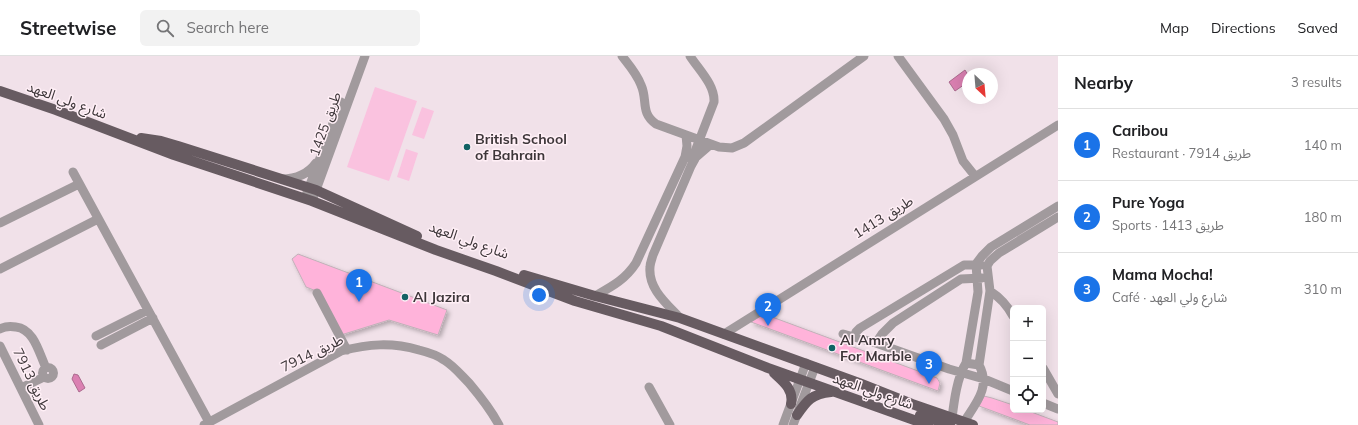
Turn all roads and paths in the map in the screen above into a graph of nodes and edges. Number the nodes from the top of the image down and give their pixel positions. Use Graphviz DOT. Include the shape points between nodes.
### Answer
graph roads {
  1 [pos="358,56"];
  2 [pos="364,56"];
  3 [pos="622,56"];
  4 [pos="690,56"];
  5 [pos="864,56"];
  6 [pos="898,56"];
  7 [pos="0,91"];
  8 [pos="1058,125"];
  9 [pos="686,135"];
  10 [pos="125,136"];
  11 [pos="699,140"];
  12 [pos="711,144"];
  13 [pos="318,160"];
  14 [pos="691,166"];
  15 [pos="73,172"];
  16 [pos="975,176"];
  17 [pos="282,179"];
  18 [pos="79,184"];
  19 [pos="312,189"];
  20 [pos="308,199"];
  21 [pos="1058,206"];
  22 [pos="1058,217"];
  23 [pos="98,220"];
  24 [pos="0,223"];
  25 [pos="642,250"];
  26 [pos="653,255"];
  27 [pos="976,264"];
  28 [pos="987,266"];
  29 [pos="0,269"];
  30 [pos="519,276"];
  31 [pos="988,278"];
  32 [pos="977,279"];
  33 [pos="990,291"];
  34 [pos="317,293"];
  35 [pos="595,296"];
  36 [pos="1010,311"];
  37 [pos="150,314"];
  38 [pos="680,318"];
  39 [pos="0,329"];
  40 [pos="724,334"];
  41 [pos="843,334"];
  42 [pos="96,336"];
  43 [pos="854,337"];
  44 [pos="876,343"];
  45 [pos="101,345"];
  46 [pos="0,346"];
  47 [pos="346,350"];
  48 [pos="966,363"];
  49 [pos="811,365"];
  50 [pos="979,365"];
  51 [pos="768,368"];
  52 [pos="962,372"];
  53 [pos="1046,373"];
  54 [pos="984,379"];
  55 [pos="805,382"];
  56 [pos="649,387"];
  57 [pos="21,388"];
  58 [pos="1010,390"];
  59 [pos="833,392"];
  60 [pos="1058,394"];
  61 [pos="791,404"];
  62 [pos="1046,404"];
  63 [pos="877,407"];
  64 [pos="1058,410"];
  65 [pos="797,415"];
  66 [pos="206,423"];
  67 [pos="959,423"];
  68 [pos="39,425"];
  69 [pos="499,425"];
  70 [pos="670,425"];
  71 [pos="783,425"];
  72 [pos="793,425"];
  73 [pos="928,425"];
  1 -- 13 [label="street, طريق 1425"];
  2 -- 19 [label="street, طريق 1425"];
  3 -- 9 [label="street" via="641,83 646,112 651,120"];
  4 -- 11 [label="street" via="711,86 714,97"];
  5 -- 12 [label="street" via="738,146 726,149"];
  6 -- 16 [label="street" via="944,119 963,161"];
  7 -- 10 [label="main road, شارع ولي العهد"];
  8 -- 16 [label="street, طريق 1413"];
  9 -- 11 [label="street"];
  9 -- 25 [label="street" via="685,157"];
  10 -- 17 [label="main road, شارع ولي العهد" via="161,141"];
  10 -- 20 [label="main road, شارع ولي العهد" via="174,155"];
  11 -- 12 [label="street"];
  11 -- 14 [label="street"];
  12 -- 14 [label="street" via="696,157"];
  13 -- 17 [label="street" via="313,167 299,176"];
  13 -- 19 [label="street, طريق 1425"];
  14 -- 26 [label="street"];
  15 -- 18 [label="street, طريق 7914"];
  16 -- 40 [label="street, طريق 1413"];
  17 -- 19 [label="main road, شارع ولي العهد"];
  18 -- 23 [label="street, طريق 7914"];
  18 -- 24 [label="street"];
  19 -- 20 [label="street, طريق 1425"];
  19 -- 30 [label="main road, شارع ولي العهد" via="440,246"];
  20 -- 30 [label="main road, شارع ولي العهد" via="436,250"];
  21 -- 27 [label="street" via="991,247"];
  22 -- 28 [label="street" via="999,253"];
  23 -- 29 [label="street"];
  23 -- 37 [label="street, طريق 7914"];
  25 -- 26 [label="street"];
  25 -- 35 [label="street" via="628,274"];
  26 -- 38 [label="street" via="650,267 651,280 657,292"];
  27 -- 28 [label="street"];
  27 -- 32 [label="street"];
  27 -- 43 [label="street" via="964,265 860,328"];
  28 -- 31 [label="street"];
  30 -- 35 [label="main road, شارع ولي العهد"];
  30 -- 51 [label="main road, شارع ولي العهد" via="575,301 661,326"];
  31 -- 32 [label="street"];
  31 -- 33 [label="street"];
  32 -- 44 [label="street" via="961,279 893,323"];
  32 -- 48 [label="street" via="978,292"];
  33 -- 36 [label="street" via="999,296"];
  33 -- 50 [label="street"];
  34 -- 47 [label="street"];
  35 -- 38 [label="main road, شارع ولي العهد"];
  37 -- 42 [label="street"];
  37 -- 45 [label="street"];
  37 -- 66 [label="street, طريق 7914"];
  38 -- 40 [label="main road, شارع ولي العهد"];
  39 -- 57 [label="street" via="17,327 28,331 45,372"];
  40 -- 49 [label="main road, شارع ولي العهد"];
  41 -- 43 [label="street"];
  43 -- 44 [label="street"];
  44 -- 52 [label="street"];
  46 -- 57 [label="street, طريق 7913"];
  47 -- 66 [label="street, طريق 7914"];
  47 -- 69 [label="street, طريق 7914" via="382,344 428,352 444,359 478,393"];
  48 -- 50 [label="street"];
  48 -- 52 [label="street"];
  49 -- 55 [label="street"];
  49 -- 67 [label="main road, شارع ولي العهد"];
  50 -- 54 [label="street"];
  51 -- 55 [label="main road, شارع ولي العهد"];
  51 -- 61 [label="main road" via="790,390"];
  52 -- 54 [label="street"];
  52 -- 67 [label="street" via="955,396"];
  53 -- 60 [label="street"];
  54 -- 58 [label="street"];
  54 -- 67 [label="street" via="976,403"];
  55 -- 59 [label="main road, شارع ولي العهد"];
  55 -- 61 [label="street"];
  55 -- 65 [label="street"];
  56 -- 70 [label="street"];
  57 -- 68 [label="street, طريق 7913"];
  59 -- 63 [label="main road, شارع ولي العهد"];
  59 -- 65 [label="main road" via="811,397"];
  61 -- 71 [label="street"];
  62 -- 64 [label="street"];
  63 -- 67 [label="main road"];
  63 -- 73 [label="main road, شارع ولي العهد"];
  65 -- 72 [label="street"];
}
